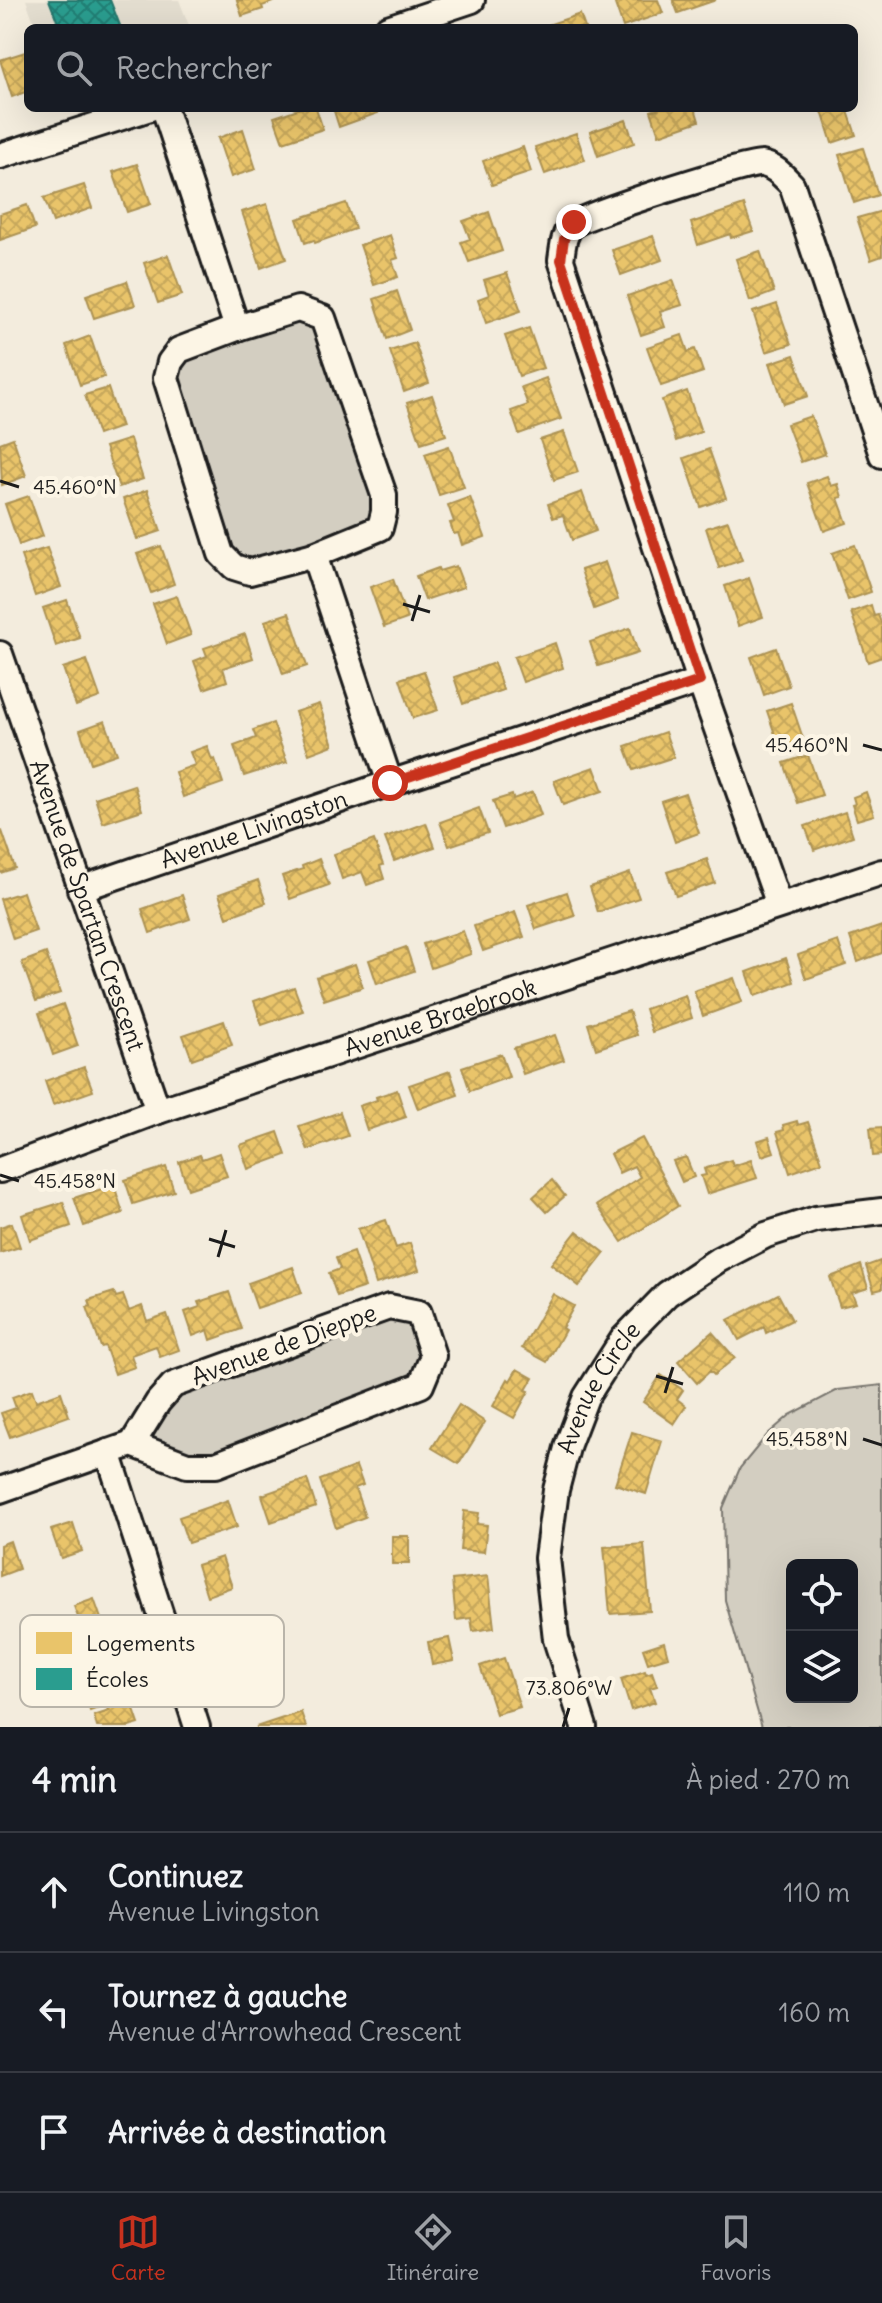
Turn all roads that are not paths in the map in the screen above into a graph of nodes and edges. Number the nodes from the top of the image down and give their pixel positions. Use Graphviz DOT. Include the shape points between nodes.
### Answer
graph roads {
  1 [pos="472,0"];
  2 [pos="400,24"];
  3 [pos="138,112"];
  4 [pos="165,112"];
  5 [pos="0,156"];
  6 [pos="237,328"];
  7 [pos="882,455"];
  8 [pos="314,555"];
  9 [pos="0,654"];
  10 [pos="700,681"];
  11 [pos="390,783"];
  12 [pos="882,872"];
  13 [pos="80,889"];
  14 [pos="779,905"];
  15 [pos="158,1111"];
  16 [pos="0,1170"];
  17 [pos="882,1211"];
  18 [pos="132,1444"];
  19 [pos="108,1452"];
  20 [pos="0,1490"];
  21 [pos="161,1615"];
  22 [pos="191,1707"];
  23 [pos="197,1727"];
  24 [pos="584,1727"];
  1 -- 2 [label="street"];
  3 -- 5 [label="street"];
  4 -- 6 [label="street"];
  6 -- 8 [label="street" via="179,350 166,378 221,554 234,567 250,572"];
  6 -- 8 [label="street" via="298,309 323,318 384,495 380,528"];
  7 -- 10 [label="street" via="792,185 777,170 760,163 574,222 561,260"];
  8 -- 11 [label="street"];
  9 -- 13 [label="street, Avenue de Spartan Crescent"];
  10 -- 11 [label="street, Avenue Livingston"];
  10 -- 14 [label="street"];
  11 -- 13 [label="street, Avenue Livingston"];
  12 -- 14 [label="street, Avenue Braebrook"];
  13 -- 15 [label="street, Avenue de Spartan Crescent"];
  14 -- 15 [label="street, Avenue Braebrook"];
  15 -- 16 [label="street, Avenue Braebrook"];
  17 -- 24 [label="street, Avenue Circle" via="816,1219 766,1235 718,1260 667,1294 623,1339 586,1397 556,1490 547,1558 556,1639"];
  18 -- 18 [label="street, Avenue de Dieppe" via="187,1465 216,1465 421,1385 433,1356 419,1313 389,1307 173,1385"];
  18 -- 19 [label="street"];
  19 -- 20 [label="street"];
  19 -- 21 [label="street"];
  22 -- 23 [label="street"];
}
